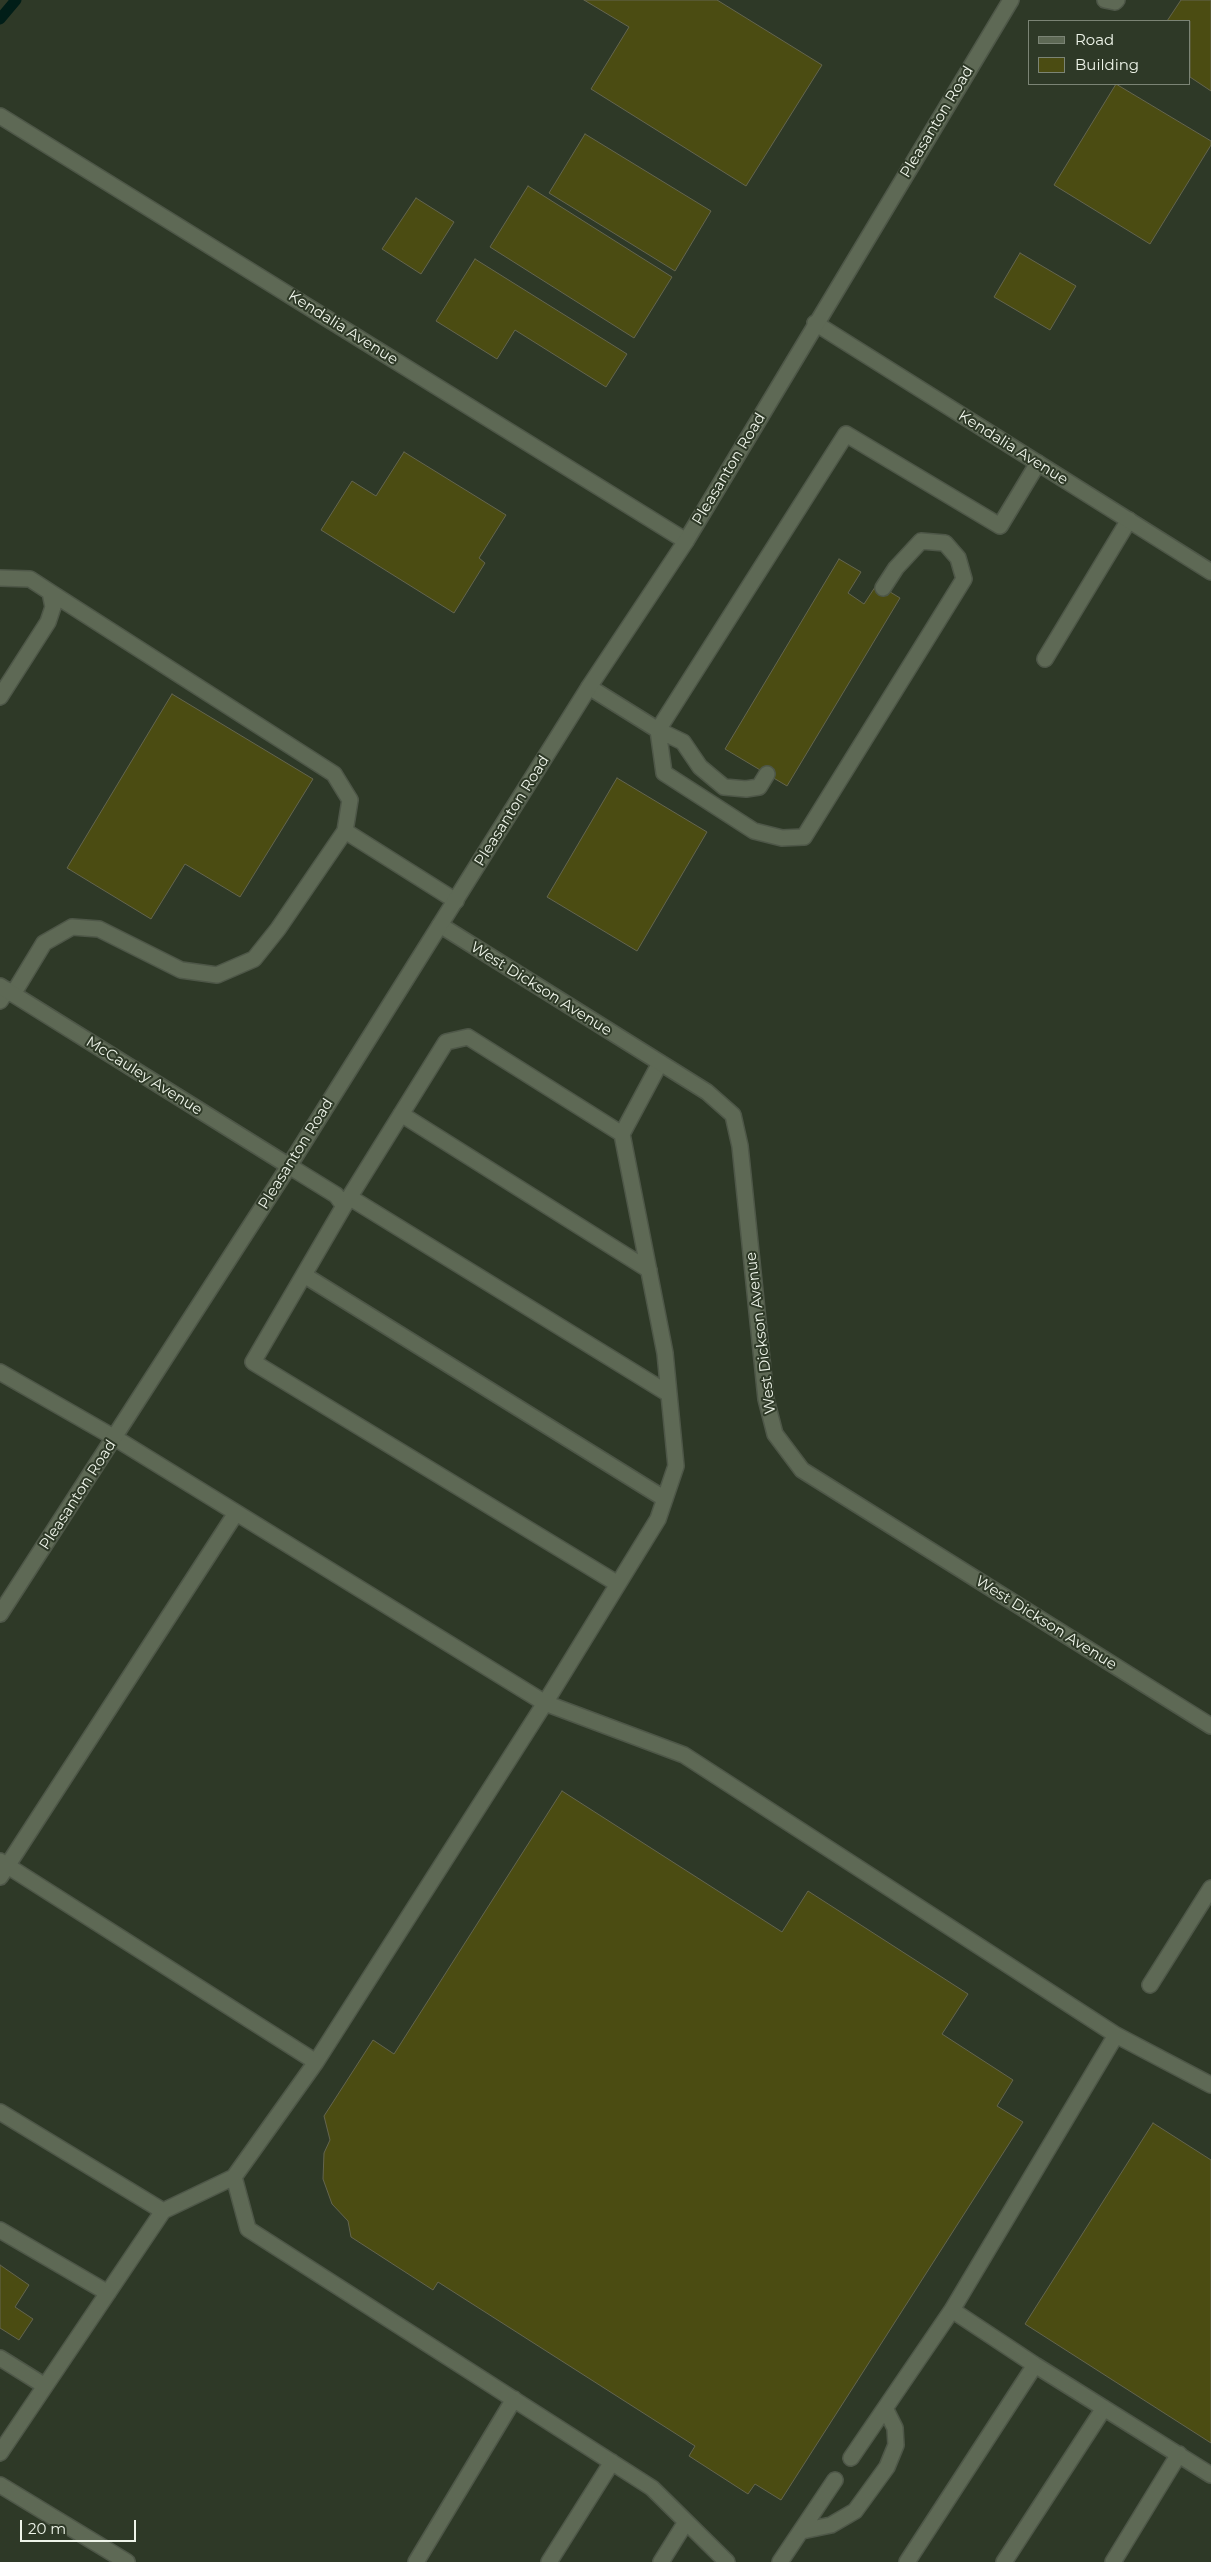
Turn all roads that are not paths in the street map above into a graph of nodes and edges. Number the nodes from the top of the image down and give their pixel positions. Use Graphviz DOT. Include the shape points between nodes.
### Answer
graph roads {
  1 [pos="1011,0"];
  2 [pos="1105,0"];
  3 [pos="1117,0"];
  4 [pos="0,116"];
  5 [pos="815,323"];
  6 [pos="1038,463"];
  7 [pos="1129,520"];
  8 [pos="686,541"];
  9 [pos="1211,572"];
  10 [pos="0,578"];
  11 [pos="883,588"];
  12 [pos="50,592"];
  13 [pos="1045,659"];
  14 [pos="589,687"];
  15 [pos="0,697"];
  16 [pos="658,730"];
  17 [pos="767,774"];
  18 [pos="345,831"];
  19 [pos="456,901"];
  20 [pos="440,925"];
  21 [pos="5,993"];
  22 [pos="660,1062"];
  23 [pos="402,1114"];
  24 [pos="622,1134"];
  25 [pos="289,1166"];
  26 [pos="347,1202"];
  27 [pos="649,1270"];
  28 [pos="304,1275"];
  29 [pos="0,1372"];
  30 [pos="669,1394"];
  31 [pos="115,1438"];
  32 [pos="664,1499"];
  33 [pos="236,1513"];
  34 [pos="618,1584"];
  35 [pos="0,1614"];
  36 [pos="545,1703"];
  37 [pos="1211,1726"];
  38 [pos="2,1868"];
  39 [pos="1211,1888"];
  40 [pos="1150,1985"];
  41 [pos="1116,2035"];
  42 [pos="316,2062"];
  43 [pos="1211,2085"];
  44 [pos="0,2112"];
  45 [pos="234,2178"];
  46 [pos="163,2211"];
  47 [pos="0,2230"];
  48 [pos="108,2294"];
  49 [pos="952,2310"];
  50 [pos="0,2358"];
  51 [pos="1035,2365"];
  52 [pos="44,2386"];
  53 [pos="514,2399"];
  54 [pos="886,2408"];
  55 [pos="1104,2408"];
  56 [pos="0,2452"];
  57 [pos="1179,2454"];
  58 [pos="851,2458"];
  59 [pos="612,2462"];
  60 [pos="1211,2475"];
  61 [pos="835,2480"];
  62 [pos="0,2485"];
  63 [pos="686,2522"];
  64 [pos="802,2531"];
  65 [pos="127,2562"];
  66 [pos="416,2562"];
  67 [pos="549,2562"];
  68 [pos="661,2562"];
  69 [pos="727,2562"];
  70 [pos="780,2562"];
  71 [pos="907,2562"];
  72 [pos="1004,2562"];
  73 [pos="1112,2562"];
  1 -- 5 [label="street, Pleasanton Road"];
  2 -- 3 [label="street"];
  4 -- 8 [label="street, Kendalia Avenue"];
  5 -- 6 [label="street, Kendalia Avenue"];
  5 -- 8 [label="street, Pleasanton Road"];
  6 -- 7 [label="street, Kendalia Avenue"];
  6 -- 16 [label="street" via="1000,526 846,434"];
  7 -- 9 [label="street, Kendalia Avenue"];
  7 -- 13 [label="street"];
  8 -- 14 [label="street, Pleasanton Road"];
  10 -- 12 [label="street" via="30,579"];
  11 -- 16 [label="street" via="896,568 921,542 945,543 958,558 964,579 804,837 782,838 754,831 664,773"];
  12 -- 15 [label="street" via="53,607 48,622"];
  12 -- 18 [label="street" via="334,774 350,800"];
  14 -- 16 [label="street"];
  14 -- 19 [label="street, Pleasanton Road"];
  16 -- 17 [label="street" via="683,742 700,767 724,787 758,787"];
  18 -- 19 [label="street"];
  18 -- 21 [label="street" via="254,959 217,975 181,970 99,929 72,927 44,943"];
  19 -- 20 [label="street, Pleasanton Road"];
  20 -- 22 [label="street, West Dickson Avenue"];
  20 -- 25 [label="street, Pleasanton Road"];
  21 -- 25 [label="street, McCauley Avenue"];
  22 -- 24 [label="street"];
  22 -- 37 [label="street, West Dickson Avenue" via="707,1092 733,1115 740,1146 766,1399 774,1434 802,1470"];
  23 -- 24 [label="street" via="446,1042 468,1037"];
  23 -- 26 [label="street"];
  23 -- 27 [label="street"];
  24 -- 27 [label="street"];
  25 -- 26 [label="street, McCauley Avenue"];
  25 -- 31 [label="street, Pleasanton Road"];
  26 -- 28 [label="street"];
  26 -- 30 [label="street, McCauley Avenue"];
  27 -- 30 [label="street" via="665,1353"];
  28 -- 32 [label="street"];
  28 -- 34 [label="street" via="253,1362"];
  29 -- 31 [label="street"];
  30 -- 32 [label="street" via="676,1466"];
  31 -- 33 [label="street"];
  31 -- 35 [label="street, Pleasanton Road"];
  32 -- 34 [label="street" via="658,1519"];
  33 -- 36 [label="street"];
  33 -- 38 [label="street"];
  34 -- 36 [label="street"];
  36 -- 41 [label="street" via="684,1755"];
  36 -- 42 [label="street"];
  38 -- 42 [label="street"];
  39 -- 40 [label="street"];
  41 -- 43 [label="street"];
  41 -- 49 [label="street"];
  42 -- 45 [label="street"];
  44 -- 46 [label="street"];
  45 -- 46 [label="street"];
  45 -- 53 [label="street" via="248,2229"];
  46 -- 48 [label="street"];
  47 -- 48 [label="street"];
  48 -- 52 [label="street"];
  49 -- 51 [label="street"];
  49 -- 54 [label="street"];
  50 -- 52 [label="street"];
  51 -- 55 [label="street"];
  51 -- 71 [label="street"];
  52 -- 56 [label="street"];
  53 -- 59 [label="street"];
  53 -- 66 [label="street"];
  54 -- 58 [label="street"];
  54 -- 64 [label="street" via="895,2428 896,2445 887,2467 855,2511 831,2525"];
  55 -- 57 [label="street"];
  55 -- 72 [label="street"];
  57 -- 60 [label="street"];
  57 -- 73 [label="street"];
  59 -- 63 [label="street" via="652,2488"];
  59 -- 67 [label="street"];
  61 -- 64 [label="street"];
  62 -- 65 [label="street"];
  63 -- 68 [label="street"];
  63 -- 69 [label="street"];
  64 -- 70 [label="street"];
}
